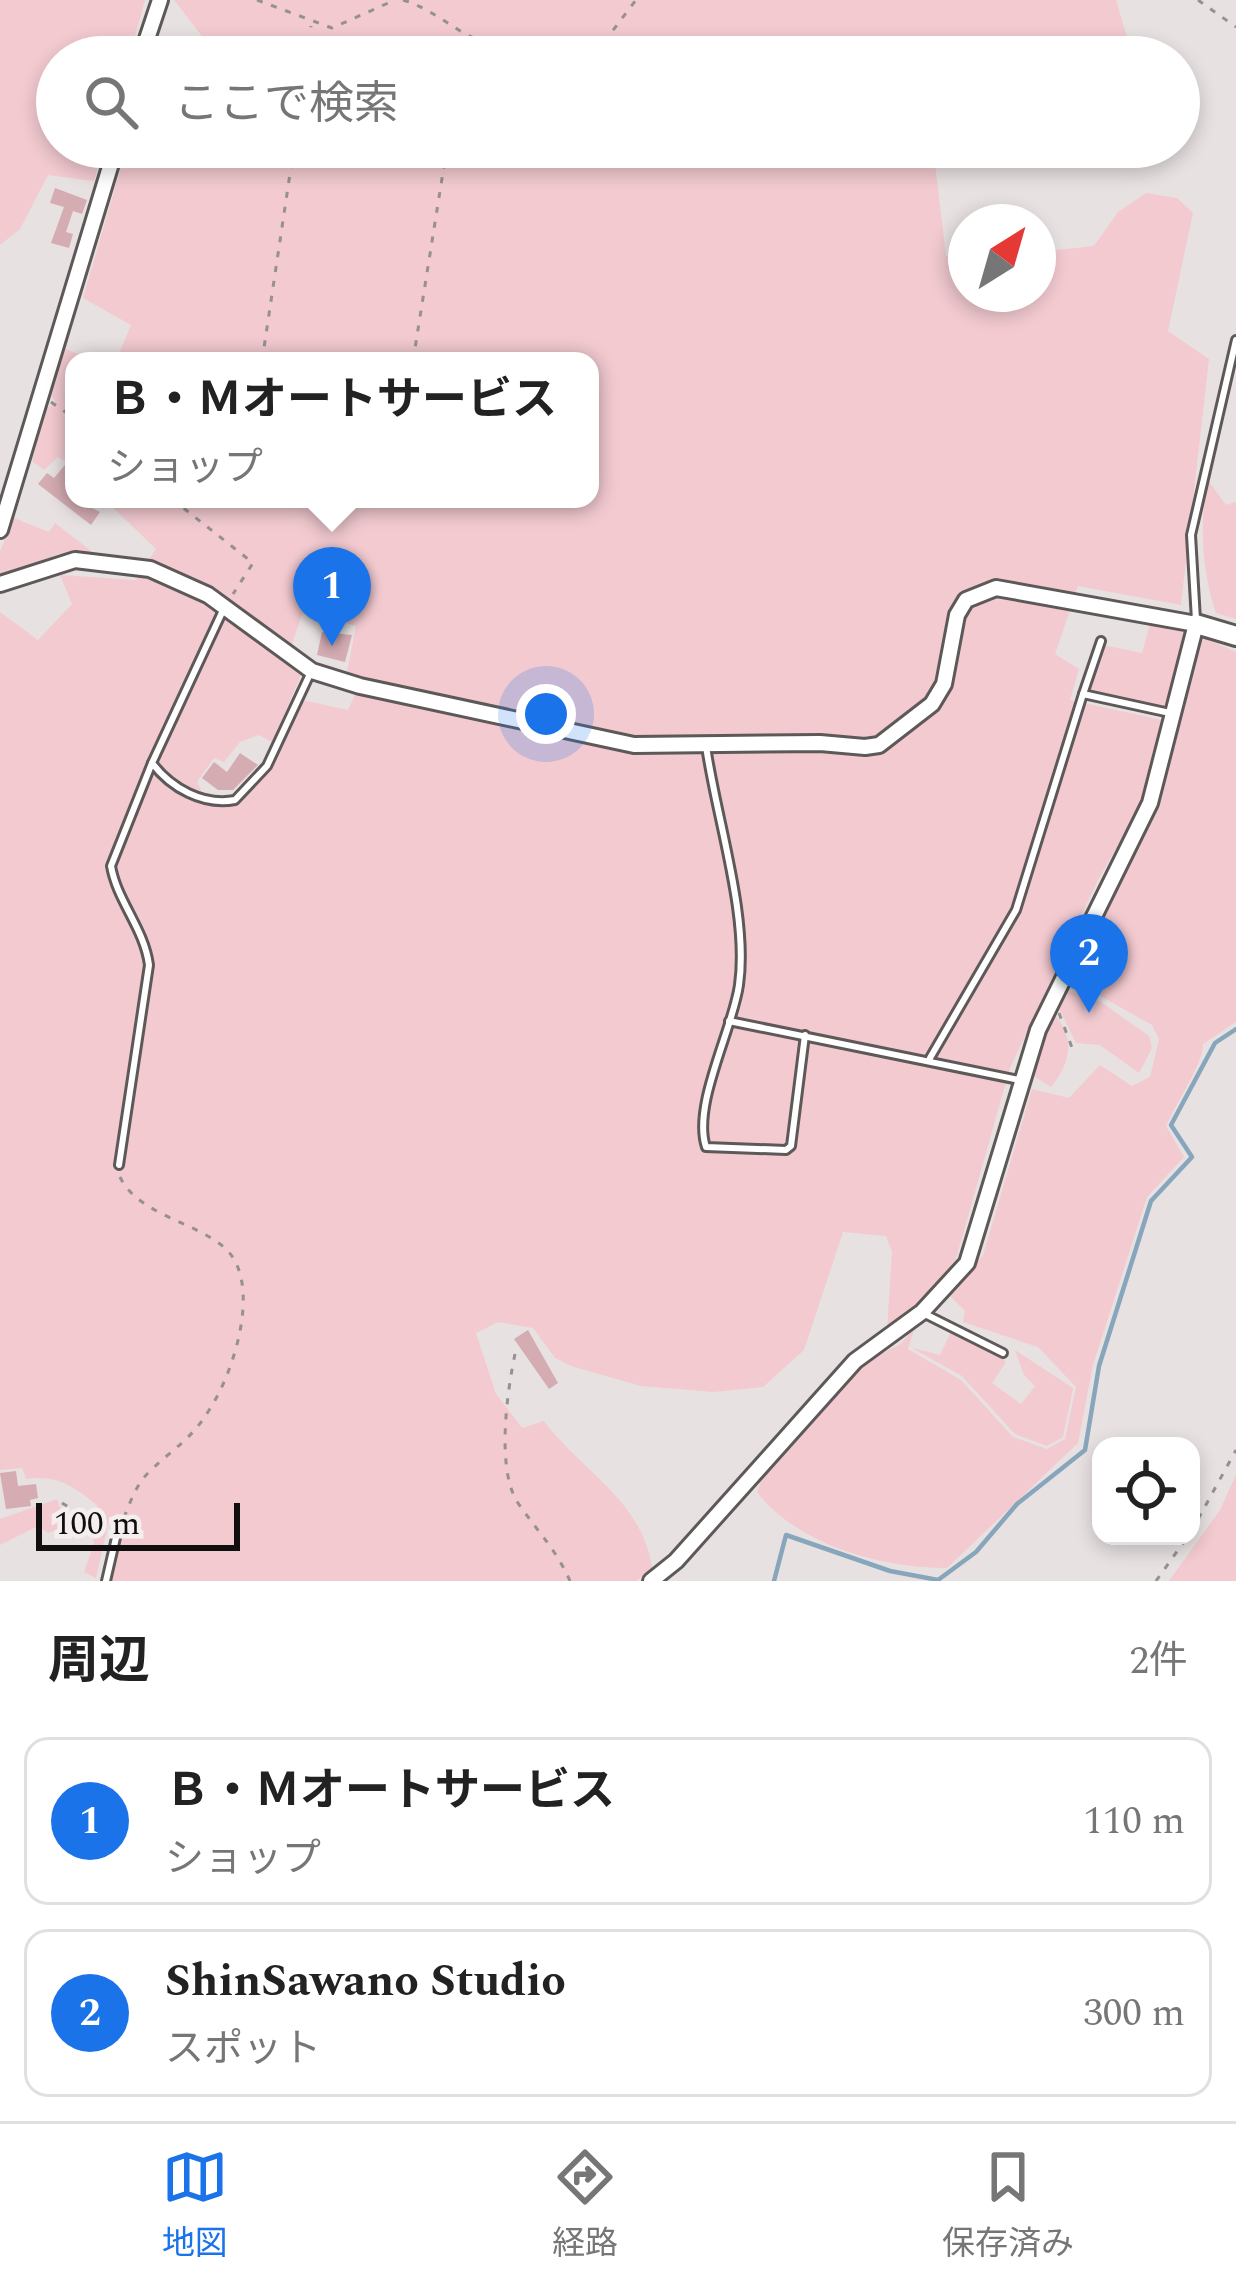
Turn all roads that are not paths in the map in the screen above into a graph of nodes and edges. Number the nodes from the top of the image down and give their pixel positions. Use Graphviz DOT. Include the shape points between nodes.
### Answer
graph roads {
  1 [pos="160,0"];
  2 [pos="148,36"];
  3 [pos="110,168"];
  4 [pos="1236,340"];
  5 [pos="0,530"];
  6 [pos="0,584"];
  7 [pos="225,605"];
  8 [pos="1196,624"];
  9 [pos="1236,636"];
  10 [pos="1101,641"];
  11 [pos="311,670"];
  12 [pos="1083,694"];
  13 [pos="1173,713"];
  14 [pos="706,746"];
  15 [pos="152,763"];
  16 [pos="729,1021"];
  17 [pos="805,1035"];
  18 [pos="930,1058"];
  19 [pos="1021,1081"];
  20 [pos="119,1165"];
  21 [pos="922,1312"];
  22 [pos="1003,1353"];
  23 [pos="117,1532"];
  24 [pos="106,1581"];
  25 [pos="651,1581"];
  1 -- 2 [label="street"];
  3 -- 5 [label="street"];
  4 -- 8 [label="lane" via="1191,535"];
  6 -- 7 [label="street" via="75,560 112,562 150,569"];
  7 -- 11 [label="street"];
  7 -- 15 [label="lane"];
  8 -- 9 [label="street"];
  8 -- 13 [label="street"];
  8 -- 14 [label="street" via="995,588 966,600 957,615 944,684 932,704 879,745"];
  10 -- 12 [label="lane"];
  11 -- 14 [label="street" via="572,734"];
  11 -- 15 [label="lane" via="267,766 235,800 192,795"];
  12 -- 13 [label="lane"];
  12 -- 18 [label="lane" via="1016,910"];
  13 -- 19 [label="street" via="1150,803"];
  14 -- 16 [label="lane" via="738,939 740,985"];
  15 -- 20 [label="lane" via="111,866 149,965"];
  16 -- 17 [label="lane"];
  16 -- 17 [label="lane" via="706,1147 791,1146"];
  17 -- 18 [label="lane"];
  18 -- 19 [label="lane"];
  19 -- 21 [label="street" via="967,1263"];
  21 -- 22 [label="lane"];
  21 -- 25 [label="street" via="855,1361"];
  23 -- 24 [label="lane"];
}
